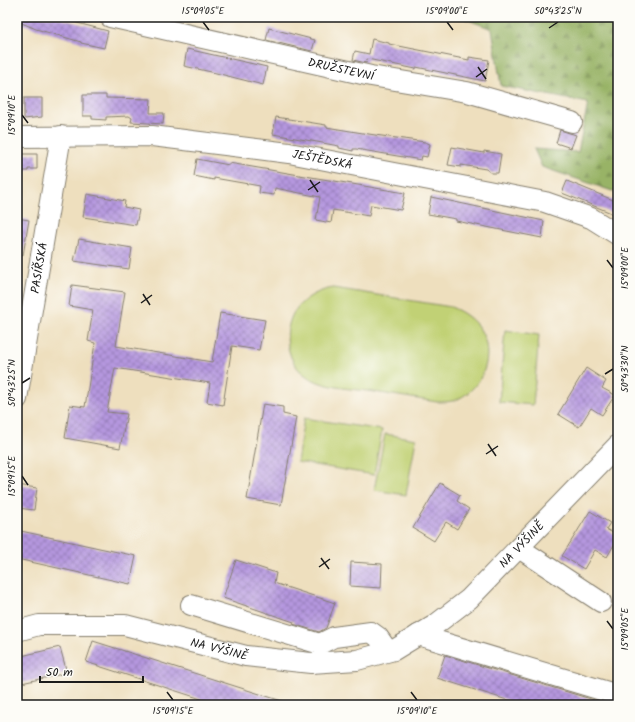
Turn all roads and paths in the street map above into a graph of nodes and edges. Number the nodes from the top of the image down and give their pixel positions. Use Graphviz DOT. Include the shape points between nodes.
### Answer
graph roads {
  1 [pos="110,17"];
  2 [pos="572,122"];
  3 [pos="61,136"];
  4 [pos="17,137"];
  5 [pos="618,235"];
  6 [pos="24,317"];
  7 [pos="17,399"];
  8 [pos="618,445"];
  9 [pos="519,548"];
  10 [pos="601,602"];
  11 [pos="191,605"];
  12 [pos="17,631"];
  13 [pos="418,635"];
  14 [pos="388,652"];
  15 [pos="618,696"];
  1 -- 2 [label="street, DRUŽSTEVNÍ" via="371,76 467,92"];
  3 -- 4 [label="street, JEŠTĚDSKÁ"];
  3 -- 5 [label="street, JEŠTĚDSKÁ" via="152,136 289,153 545,202 591,218"];
  3 -- 6 [label="street, PASÍŘSKÁ"];
  6 -- 7 [label="street, PASÍŘSKÁ"];
  8 -- 9 [label="street, NA VÝŠINĚ"];
  9 -- 10 [label="street"];
  9 -- 13 [label="street, NA VÝŠINĚ" via="469,599"];
  11 -- 14 [label="street" via="320,644 334,637 371,632 378,637"];
  12 -- 14 [label="street, NA VÝŠINĚ" via="39,625 125,625 246,656 311,663 357,660"];
  13 -- 14 [label="street, NA VÝŠINĚ"];
  13 -- 15 [label="street"];
}
